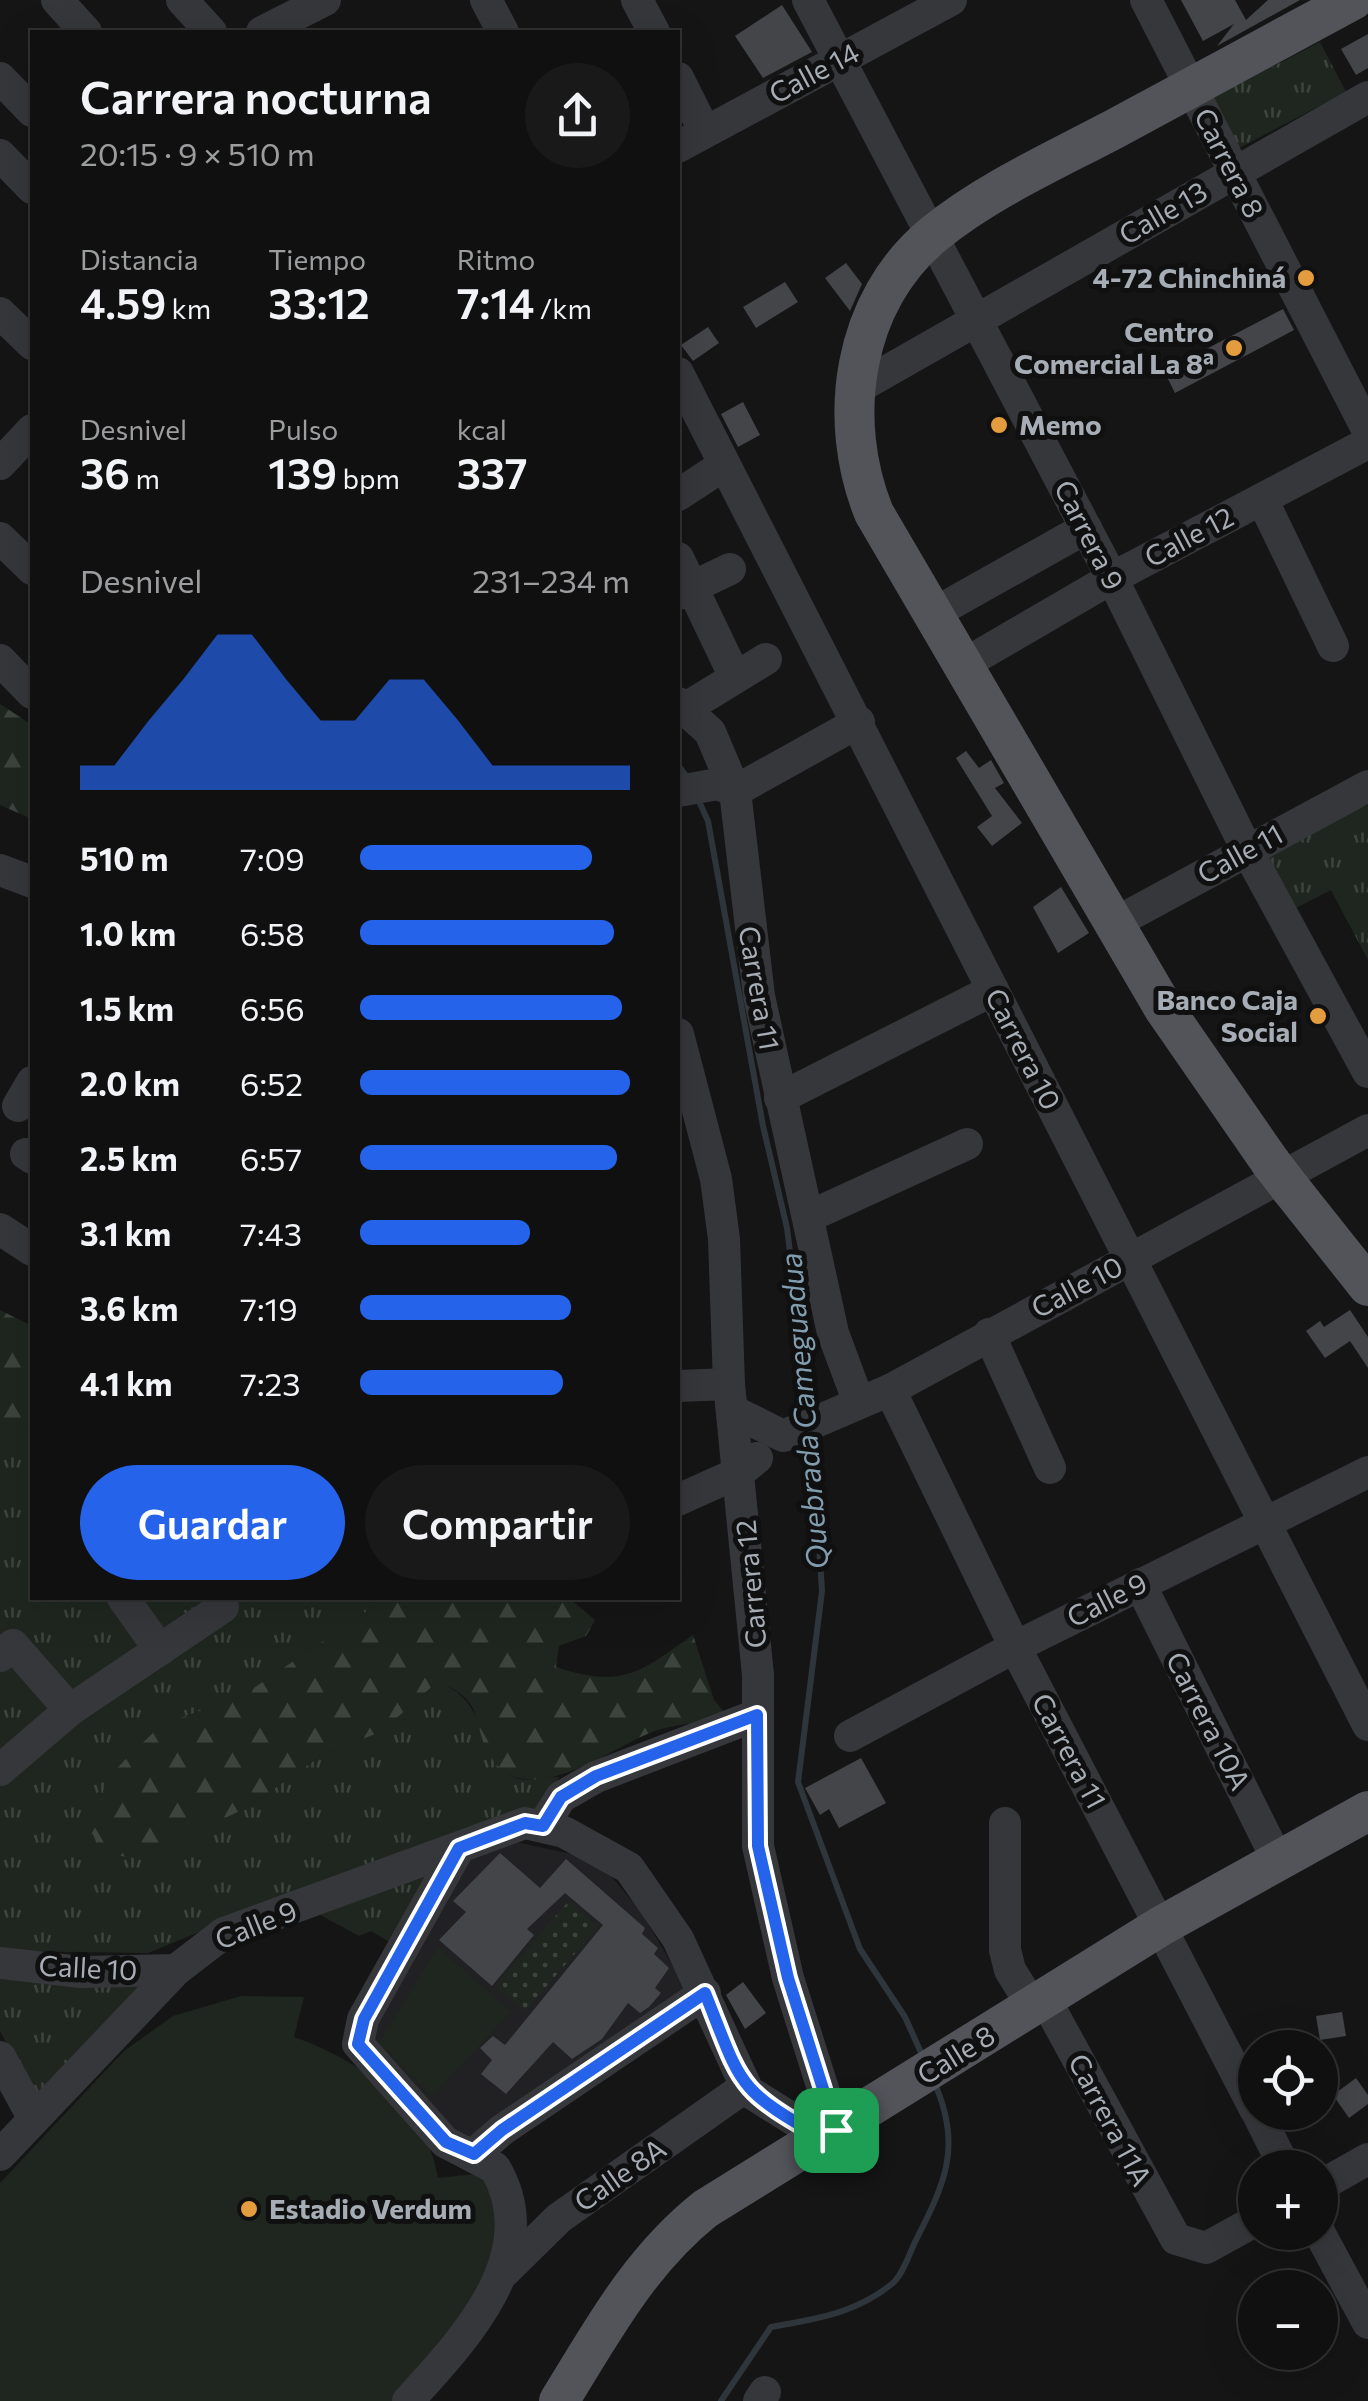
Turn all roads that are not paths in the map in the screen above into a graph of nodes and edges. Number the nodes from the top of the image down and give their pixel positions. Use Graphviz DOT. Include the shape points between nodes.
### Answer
graph roads {
  1 [pos="57,0"];
  2 [pos="182,0"];
  3 [pos="486,0"];
  4 [pos="637,0"];
  5 [pos="808,0"];
  6 [pos="951,0"];
  7 [pos="1146,0"];
  8 [pos="1353,0"];
  9 [pos="306,4"];
  10 [pos="84,30"];
  11 [pos="208,30"];
  12 [pos="265,30"];
  13 [pos="502,30"];
  14 [pos="653,30"];
  15 [pos="840,60"];
  16 [pos="0,78"];
  17 [pos="680,87"];
  18 [pos="1191,88"];
  19 [pos="1368,97"];
  20 [pos="30,109"];
  21 [pos="692,139"];
  22 [pos="0,154"];
  23 [pos="1234,173"];
  24 [pos="30,186"];
  25 [pos="932,236"];
  26 [pos="0,313"];
  27 [pos="978,319"];
  28 [pos="30,342"];
  29 [pos="680,378"];
  30 [pos="854,390"];
  31 [pos="1368,431"];
  32 [pos="29,440"];
  33 [pos="1368,443"];
  34 [pos="0,464"];
  35 [pos="724,465"];
  36 [pos="680,493"];
  37 [pos="1262,499"];
  38 [pos="1086,528"];
  39 [pos="0,538"];
  40 [pos="30,567"];
  41 [pos="730,568"];
  42 [pos="1112,578"];
  43 [pos="682,580"];
  44 [pos="931,615"];
  45 [pos="1333,646"];
  46 [pos="766,659"];
  47 [pos="0,660"];
  48 [pos="961,666"];
  49 [pos="734,675"];
  50 [pos="30,690"];
  51 [pos="682,706"];
  52 [pos="859,722"];
  53 [pos="1368,786"];
  54 [pos="726,788"];
  55 [pos="681,790"];
  56 [pos="1247,850"];
  57 [pos="0,870"];
  58 [pos="30,881"];
  59 [pos="1114,924"];
  60 [pos="993,990"];
  61 [pos="680,1042"];
  62 [pos="1368,1072"];
  63 [pos="780,1098"];
  64 [pos="1368,1130"];
  65 [pos="966,1144"];
  66 [pos="810,1216"];
  67 [pos="0,1229"];
  68 [pos="30,1249"];
  69 [pos="1130,1260"];
  70 [pos="1368,1286"];
  71 [pos="988,1334"];
  72 [pos="680,1386"];
  73 [pos="890,1390"];
  74 [pos="732,1398"];
  75 [pos="846,1409"];
  76 [pos="792,1432"];
  77 [pos="1050,1468"];
  78 [pos="740,1472"];
  79 [pos="1368,1472"];
  80 [pos="680,1499"];
  81 [pos="1264,1520"];
  82 [pos="1140,1584"];
  83 [pos="124,1600"];
  84 [pos="218,1600"];
  85 [pos="1014,1647"];
  86 [pos="160,1650"];
  87 [pos="0,1656"];
  88 [pos="70,1710"];
  89 [pos="757,1715"];
  90 [pos="1368,1724"];
  91 [pos="850,1736"];
  92 [pos="0,1770"];
  93 [pos="1368,1811"];
  94 [pos="1005,1823"];
  95 [pos="534,1824"];
  96 [pos="459,1848"];
  97 [pos="1277,1859"];
  98 [pos="1162,1926"];
  99 [pos="0,1964"];
  100 [pos="176,1970"];
  101 [pos="705,1993"];
  102 [pos="1039,2003"];
  103 [pos="0,2058"];
  104 [pos="1238,2076"];
  105 [pos="745,2087"];
  106 [pos="34,2118"];
  107 [pos="829,2134"];
  108 [pos="474,2154"];
  109 [pos="0,2155"];
  110 [pos="1368,2159"];
  111 [pos="1338,2176"];
  112 [pos="1238,2230"];
  113 [pos="1329,2250"];
  114 [pos="503,2273"];
  115 [pos="1368,2323"];
  116 [pos="408,2401"];
  117 [pos="559,2401"];
  1 -- 10 [label="street"];
  2 -- 11 [label="street"];
  3 -- 13 [label="street"];
  4 -- 14 [label="street"];
  5 -- 15 [label="street, Carrera 9"];
  6 -- 15 [label="street, Calle 14"];
  7 -- 18 [label="street, Carrera 8"];
  8 -- 18 [label="main road"];
  9 -- 12 [label="street"];
  15 -- 21 [label="street, Calle 14"];
  15 -- 25 [label="street, Carrera 9"];
  16 -- 20 [label="street"];
  17 -- 21 [label="street"];
  18 -- 23 [label="street, Carrera 8"];
  18 -- 25 [label="main road" via="1003,189"];
  19 -- 23 [label="street, Calle 13"];
  22 -- 24 [label="street"];
  23 -- 27 [label="street, Calle 13"];
  23 -- 31 [label="street, Carrera 8"];
  25 -- 27 [label="street, Carrera 9"];
  25 -- 30 [label="main road" via="879,306 859,355"];
  26 -- 28 [label="street"];
  27 -- 30 [label="street, Calle 13"];
  27 -- 38 [label="street, Carrera 9"];
  29 -- 35 [label="street, Carrera 10"];
  30 -- 44 [label="main road" via="862,486"];
  32 -- 34 [label="street"];
  33 -- 37 [label="street, Calle 12"];
  35 -- 36 [label="street"];
  35 -- 52 [label="street, Carrera 10"];
  37 -- 42 [label="street, Calle 12"];
  37 -- 45 [label="street"];
  38 -- 42 [label="street, Carrera 9"];
  38 -- 44 [label="street"];
  39 -- 40 [label="street"];
  41 -- 43 [label="street"];
  42 -- 48 [label="street, Calle 12"];
  42 -- 56 [label="street, Carrera 9"];
  43 -- 49 [label="street"];
  44 -- 48 [label="main road"];
  46 -- 49 [label="street"];
  47 -- 50 [label="street"];
  48 -- 59 [label="main road"];
  49 -- 51 [label="street"];
  51 -- 54 [label="street, Carrera 11" via="710,732"];
  52 -- 54 [label="street"];
  52 -- 60 [label="street, Carrera 10"];
  53 -- 56 [label="street, Calle 11"];
  54 -- 55 [label="street"];
  54 -- 63 [label="street, Carrera 11"];
  56 -- 59 [label="street, Calle 11"];
  56 -- 62 [label="street, Carrera 9"];
  57 -- 58 [label="street"];
  59 -- 70 [label="main road" via="1211,1082"];
  60 -- 63 [label="street"];
  60 -- 69 [label="street, Carrera 10"];
  61 -- 74 [label="street, Carrera 12" via="716,1179"];
  63 -- 66 [label="street, Carrera 11"];
  64 -- 69 [label="street, Calle 10"];
  65 -- 66 [label="street"];
  66 -- 75 [label="street, Carrera 11"];
  67 -- 68 [label="street"];
  69 -- 71 [label="street, Calle 10"];
  69 -- 81 [label="street, Carrera 10"];
  71 -- 73 [label="street, Calle 10"];
  71 -- 77 [label="street"];
  72 -- 74 [label="street"];
  73 -- 75 [label="street, Calle 10"];
  73 -- 85 [label="street, Carrera 11"];
  74 -- 76 [label="street"];
  74 -- 78 [label="street, Carrera 12"];
  75 -- 76 [label="street, Calle 10"];
  76 -- 78 [label="street, Calle 10"];
  78 -- 80 [label="street, Calle 10"];
  78 -- 89 [label="street, Carrera 12"];
  79 -- 81 [label="street, Calle 9"];
  81 -- 82 [label="street, Calle 9"];
  81 -- 90 [label="street, Carrera 10"];
  82 -- 85 [label="street, Calle 9"];
  82 -- 97 [label="street, Carrera 10A"];
  83 -- 86 [label="street"];
  84 -- 86 [label="street" via="223,1607"];
  85 -- 91 [label="street, Calle 9"];
  85 -- 98 [label="street, Carrera 11"];
  86 -- 88 [label="street"];
  87 -- 88 [label="street" via="13,1645"];
  88 -- 92 [label="street"];
  89 -- 95 [label="street, Calle 9" via="596,1776"];
  89 -- 107 [label="street, Carrera 12" via="758,1846"];
  93 -- 97 [label="main road, Calle 8"];
  94 -- 102 [label="street, Carrera 11A" via="1005,1950 1010,1970"];
  95 -- 96 [label="street, Calle 9"];
  95 -- 101 [label="street" via="588,1842 628,1868 678,1939"];
  96 -- 100 [label="street, Calle 9" via="224,1933"];
  96 -- 108 [label="street" via="364,2019 358,2044 446,2142"];
  97 -- 98 [label="main road, Calle 8"];
  98 -- 102 [label="main road, Calle 8"];
  98 -- 104 [label="street, Carrera 11"];
  99 -- 100 [label="street, Calle 10" via="81,1972"];
  100 -- 106 [label="street, Calle 9"];
  101 -- 105 [label="street"];
  101 -- 108 [label="street"];
  102 -- 107 [label="main road, Calle 8"];
  102 -- 112 [label="street, Carrera 11A" via="1176,2240 1206,2248"];
  103 -- 106 [label="street"];
  105 -- 107 [label="street" via="760,2103"];
  105 -- 114 [label="street, Calle 8A" via="559,2218"];
  106 -- 109 [label="street, Calle 9"];
  107 -- 117 [label="main road, Calle 8" via="750,2177 663,2245"];
  108 -- 114 [label="street" via="504,2182 510,2230"];
  110 -- 111 [label="street"];
  113 -- 115 [label="street"];
  114 -- 116 [label="street" via="475,2322"];
}
